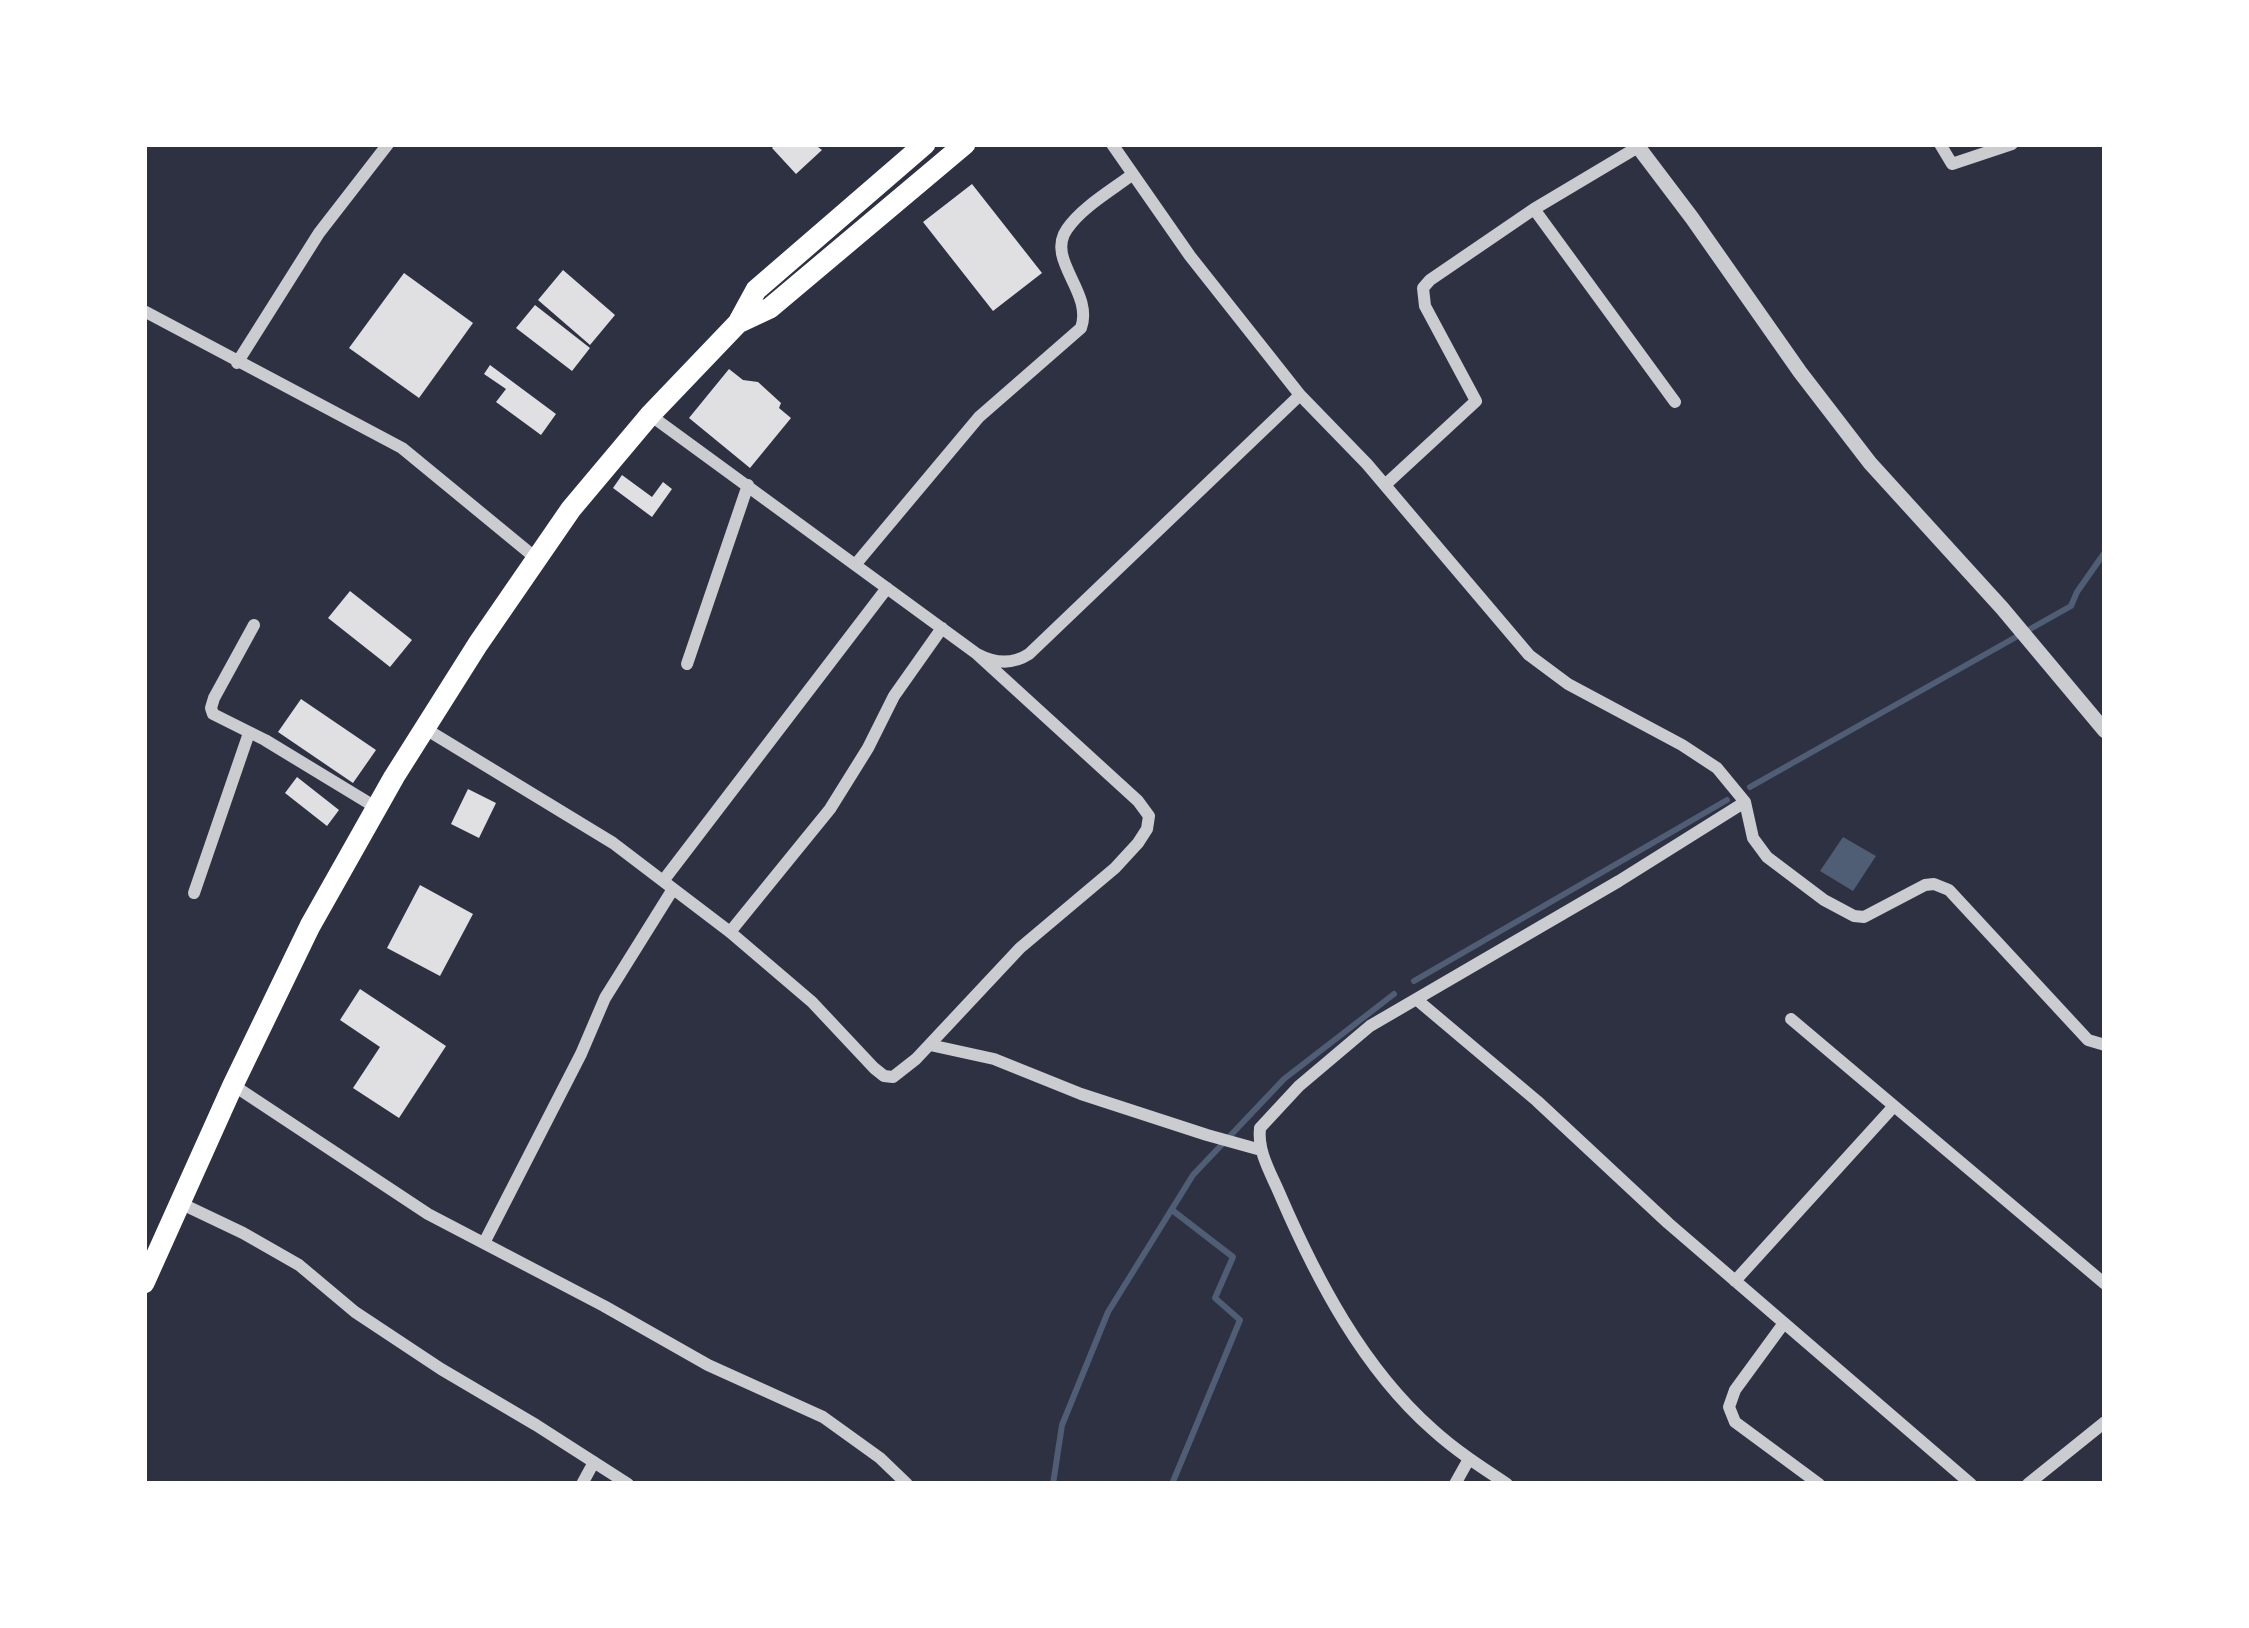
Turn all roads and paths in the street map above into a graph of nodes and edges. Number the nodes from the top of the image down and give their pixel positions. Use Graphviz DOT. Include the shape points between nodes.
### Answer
graph roads {
  1 [pos="388,144"];
  2 [pos="925,144"];
  3 [pos="965,144"];
  4 [pos="1112,144"];
  5 [pos="1940,144"];
  6 [pos="2012,144"];
  7 [pos="1637,145"];
  8 [pos="1133,173"];
  9 [pos="1534,209"];
  10 [pos="144,311"];
  11 [pos="738,323"];
  12 [pos="237,363"];
  13 [pos="1300,395"];
  14 [pos="1675,402"];
  15 [pos="650,415"];
  16 [pos="1385,484"];
  17 [pos="748,485"];
  18 [pos="537,559"];
  19 [pos="855,565"];
  20 [pos="887,588"];
  21 [pos="254,625"];
  22 [pos="942,628"];
  23 [pos="977,654"];
  24 [pos="687,664"];
  25 [pos="424,728"];
  26 [pos="2105,731"];
  27 [pos="249,733"];
  28 [pos="1745,802"];
  29 [pos="377,808"];
  30 [pos="668,885"];
  31 [pos="194,893"];
  32 [pos="730,932"];
  33 [pos="1416,999"];
  34 [pos="1791,1019"];
  35 [pos="929,1045"];
  36 [pos="2105,1045"];
  37 [pos="233,1084"];
  38 [pos="1894,1106"];
  39 [pos="1261,1150"];
  40 [pos="180,1203"];
  41 [pos="484,1243"];
  42 [pos="1735,1280"];
  43 [pos="144,1282"];
  44 [pos="2105,1284"];
  45 [pos="1784,1323"];
  46 [pos="2105,1423"];
  47 [pos="1469,1459"];
  48 [pos="594,1462"];
  49 [pos="582,1484"];
  50 [pos="628,1484"];
  51 [pos="907,1484"];
  52 [pos="1455,1484"];
  53 [pos="1507,1484"];
  54 [pos="1819,1484"];
  55 [pos="1971,1484"];
  56 [pos="2027,1484"];
  1 -- 12 [label="street" via="319,233"];
  2 -- 11 [label="highway" via="756,290"];
  3 -- 11 [label="highway" via="770,308"];
  4 -- 8 [label="street"];
  5 -- 6 [label="street" via="1952,164"];
  7 -- 9 [label="street"];
  7 -- 26 [label="street" via="1870,463"];
  8 -- 13 [label="street"];
  8 -- 19 [label="street" via="1061,239 1085,305 1081,328 980,417"];
  9 -- 14 [label="street"];
  9 -- 16 [label="street" via="1423,288 1476,401"];
  10 -- 12 [label="street"];
  11 -- 15 [label="highway"];
  12 -- 18 [label="street" via="416,457"];
  13 -- 16 [label="street"];
  13 -- 23 [label="street" via="1029,654 1009,662"];
  15 -- 17 [label="street"];
  15 -- 18 [label="highway"];
  16 -- 28 [label="street" via="1529,656 1717,768"];
  17 -- 19 [label="street"];
  17 -- 24 [label="street"];
  18 -- 25 [label="highway"];
  19 -- 20 [label="street"];
  20 -- 22 [label="street"];
  20 -- 30 [label="street"];
  21 -- 27 [label="street" via="211,708"];
  22 -- 23 [label="street"];
  22 -- 32 [label="street" via="830,809"];
  23 -- 35 [label="street" via="1149,816 1115,868 1020,948"];
  25 -- 29 [label="highway"];
  25 -- 30 [label="street"];
  27 -- 29 [label="street"];
  27 -- 31 [label="street"];
  28 -- 33 [label="street"];
  28 -- 36 [label="street" via="1767,857 1854,916 1924,885 1949,890 2088,1040"];
  29 -- 37 [label="highway"];
  30 -- 32 [label="street"];
  30 -- 41 [label="street"];
  32 -- 35 [label="street" via="884,1076 904,1071"];
  33 -- 39 [label="street" via="1299,1086 1260,1127"];
  33 -- 42 [label="street"];
  34 -- 38 [label="street"];
  35 -- 39 [label="street" via="994,1059"];
  37 -- 40 [label="highway"];
  37 -- 41 [label="street"];
  38 -- 42 [label="street"];
  38 -- 44 [label="street"];
  39 -- 47 [label="street" via="1343,1320 1397,1394"];
  40 -- 43 [label="highway"];
  40 -- 48 [label="street" via="298,1264 355,1312"];
  41 -- 51 [label="street" via="708,1365 823,1417"];
  42 -- 45 [label="street"];
  45 -- 54 [label="street" via="1729,1407 1736,1422"];
  45 -- 55 [label="street"];
  46 -- 56 [label="street"];
  47 -- 52 [label="street"];
  47 -- 53 [label="street"];
  48 -- 49 [label="street"];
  48 -- 50 [label="street"];
}
